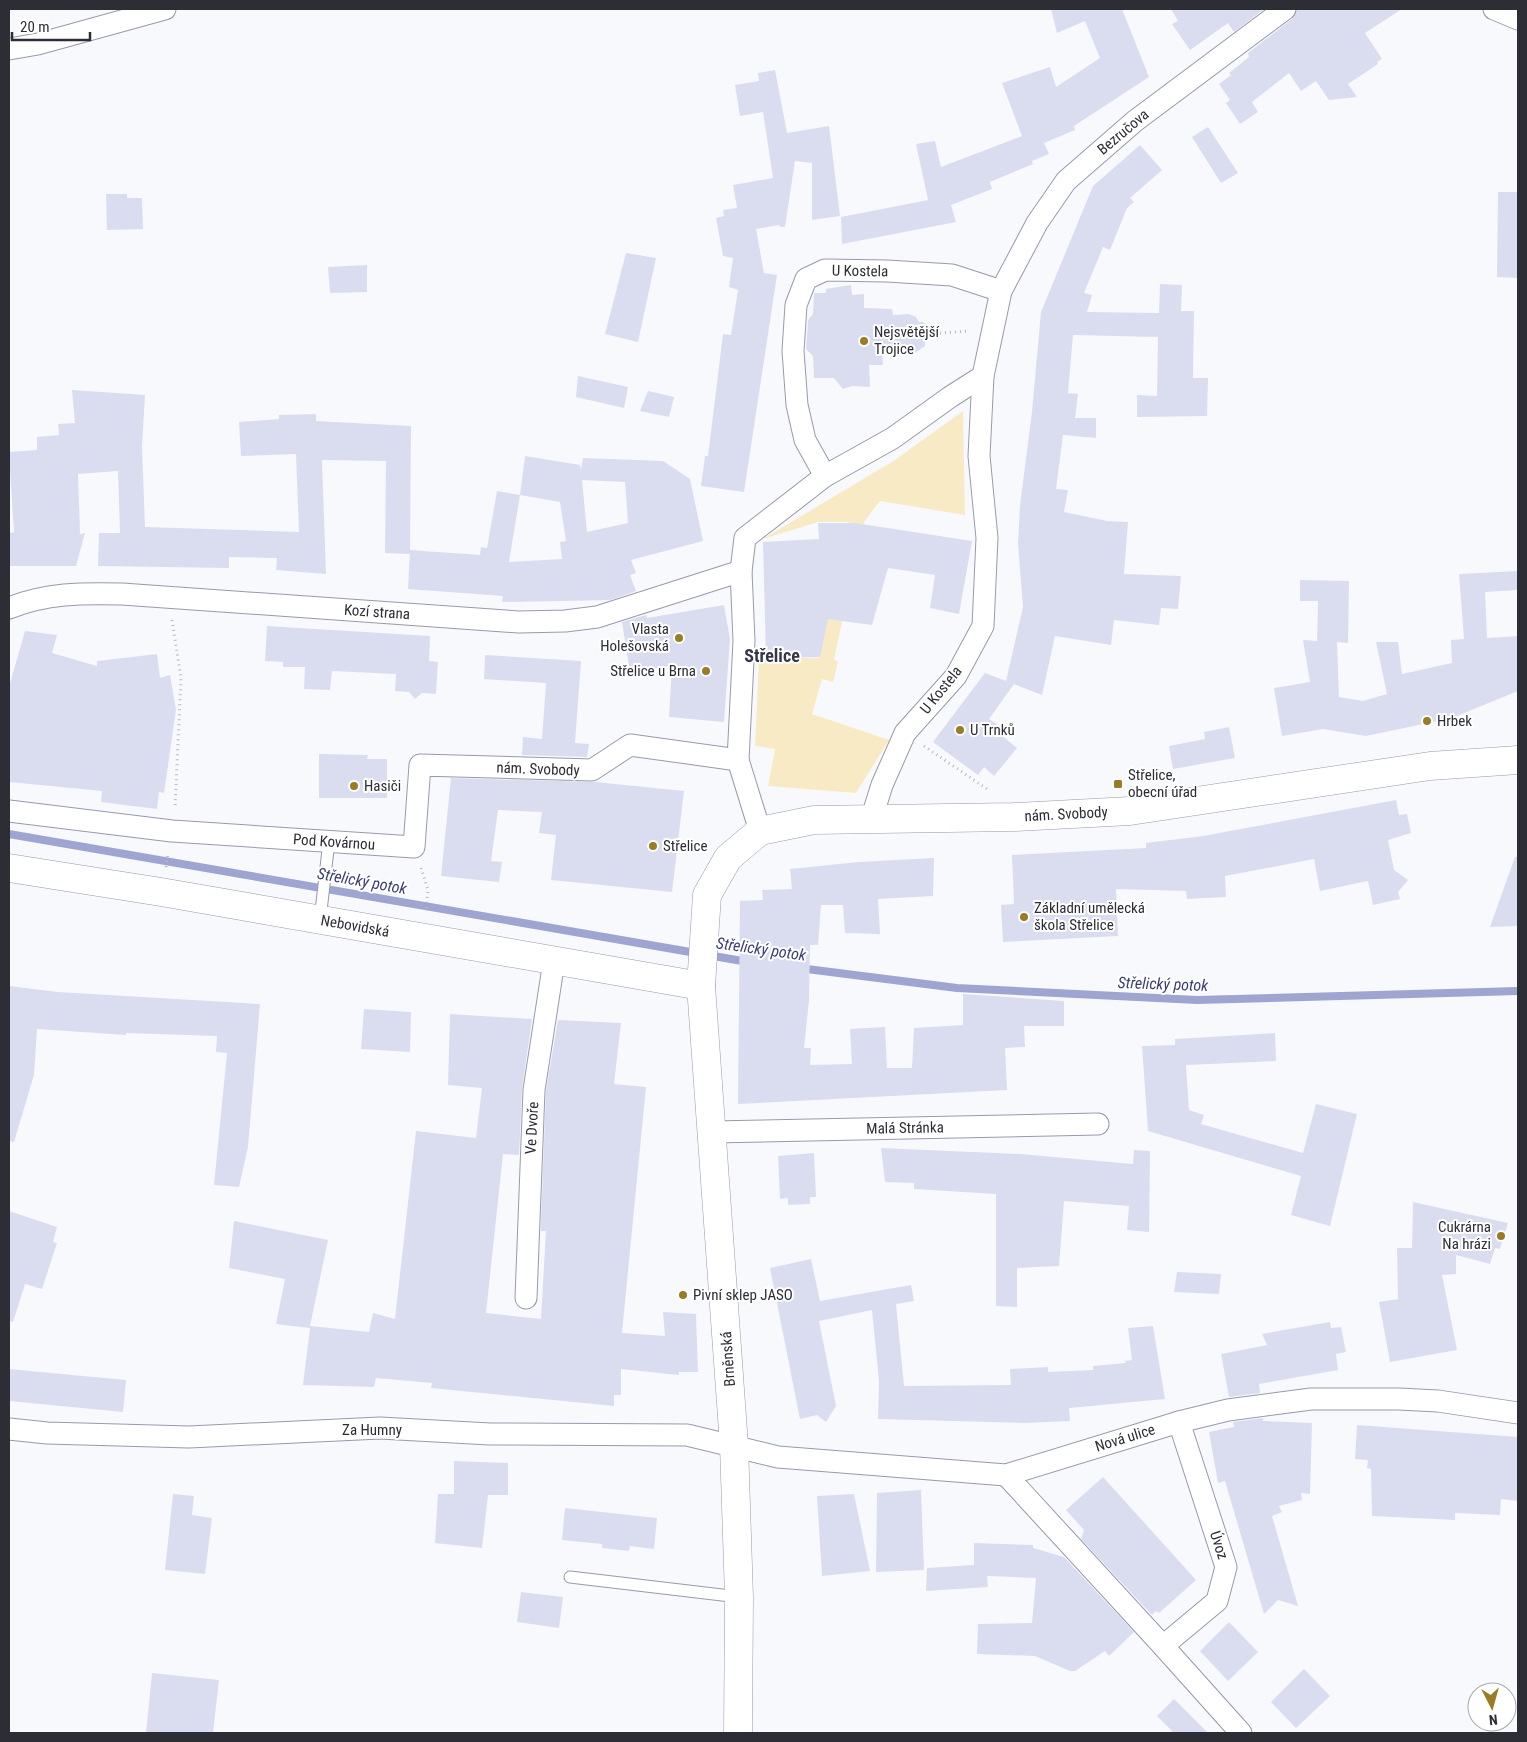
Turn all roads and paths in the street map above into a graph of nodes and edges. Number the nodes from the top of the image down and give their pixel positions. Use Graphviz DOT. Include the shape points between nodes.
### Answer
graph roads {
  1 [pos="165,9"];
  2 [pos="1285,9"];
  3 [pos="1494,9"];
  4 [pos="1518,19"];
  5 [pos="9,49"];
  6 [pos="1001,291"];
  7 [pos="961,332"];
  8 [pos="925,334"];
  9 [pos="983,376"];
  10 [pos="825,476"];
  11 [pos="741,571"];
  12 [pos="168,598"];
  13 [pos="9,608"];
  14 [pos="920,744"];
  15 [pos="738,760"];
  16 [pos="1518,760"];
  17 [pos="420,765"];
  18 [pos="993,794"];
  19 [pos="9,811"];
  20 [pos="872,817"];
  21 [pos="172,831"];
  22 [pos="760,831"];
  23 [pos="329,841"];
  24 [pos="9,868"];
  25 [pos="320,920"];
  26 [pos="554,961"];
  27 [pos="702,976"];
  28 [pos="1098,1124"];
  29 [pos="712,1132"];
  30 [pos="526,1298"];
  31 [pos="1518,1413"];
  32 [pos="1179,1422"];
  33 [pos="9,1429"];
  34 [pos="734,1445"];
  35 [pos="1006,1475"];
  36 [pos="570,1576"];
  37 [pos="739,1597"];
  38 [pos="1163,1646"];
  39 [pos="738,1733"];
  40 [pos="1241,1733"];
  1 -- 5 [label="street"];
  2 -- 6 [label="street, Bezručova" via="1135,121 1066,181 1037,223"];
  3 -- 4 [label="street"];
  6 -- 9 [label="street, U Kostela"];
  6 -- 10 [label="street, U Kostela" via="952,276 915,273 825,270 806,280 795,314 793,351 797,405 805,440"];
  7 -- 8 [label="path"];
  9 -- 10 [label="street" via="893,438"];
  9 -- 20 [label="street, U Kostela" via="980,456 987,538 983,626 956,676 905,733 882,784"];
  10 -- 11 [label="street" via="745,538"];
  11 -- 12 [label="street, Kozí strana" via="597,617 565,622 519,622"];
  11 -- 15 [label="street" via="744,640"];
  12 -- 13 [label="street, Kozí strana" via="78,593 43,596"];
  12 -- 21 [label="path" via="181,678"];
  14 -- 18 [label="path"];
  15 -- 17 [label="street, nám. Svobody" via="630,745 592,770"];
  15 -- 22 [label="street"];
  16 -- 20 [label="street, nám. Svobody" via="1430,766 1130,811 1014,817"];
  17 -- 23 [label="street, Pod Kovárnou" via="414,847"];
  19 -- 21 [label="street"];
  20 -- 22 [label="street, nám. Svobody" via="814,820"];
  21 -- 23 [label="street, Pod Kovárnou"];
  22 -- 27 [label="street, nám. Svobody" via="728,858 707,895"];
  23 -- 25 [label="lane"];
  24 -- 25 [label="street, Nebovidská"];
  25 -- 26 [label="street, Nebovidská"];
  26 -- 27 [label="street, Nebovidská"];
  26 -- 30 [label="street, Ve Dvoře" via="534,1090"];
  27 -- 29 [label="street, Brněnská"];
  28 -- 29 [label="street, Malá Stránka"];
  29 -- 34 [label="street, Brněnská"];
  31 -- 32 [label="street, Nová ulice" via="1438,1401 1311,1399 1228,1410"];
  32 -- 35 [label="street, Nová ulice"];
  32 -- 38 [label="street, Úvoz" via="1226,1567 1218,1601"];
  33 -- 34 [label="street, Za Humny" via="188,1437 380,1428 490,1434 687,1435"];
  34 -- 35 [label="street, Nová ulice" via="778,1457"];
  34 -- 37 [label="street, Brněnská"];
  35 -- 38 [label="street"];
  36 -- 37 [label="lane"];
  37 -- 39 [label="street, Brněnská"];
  38 -- 40 [label="street"];
}
